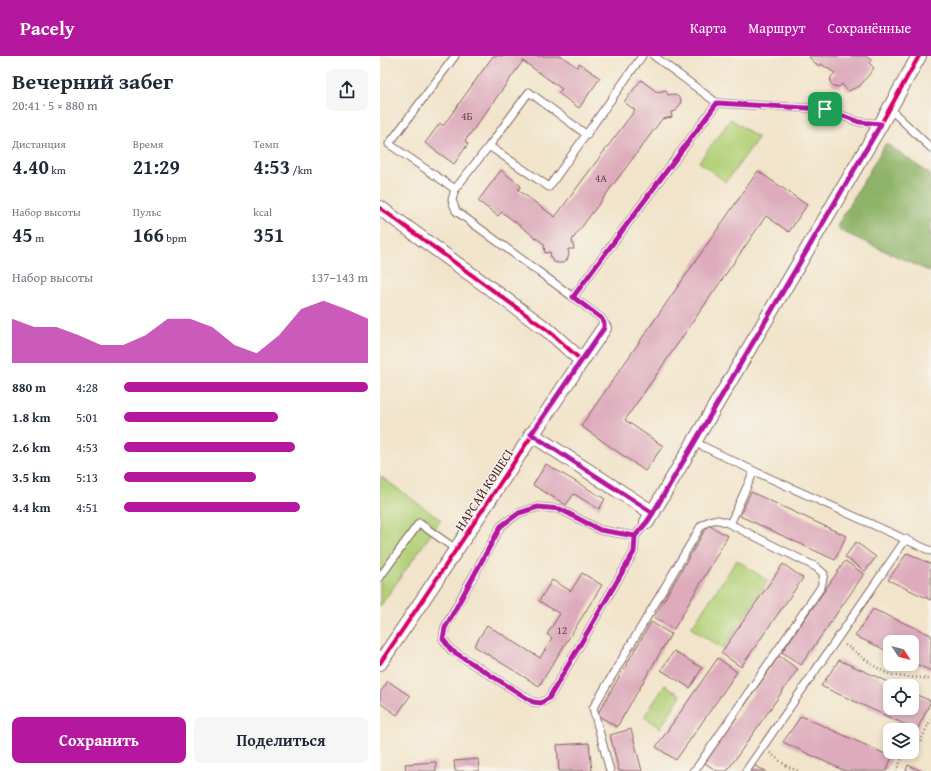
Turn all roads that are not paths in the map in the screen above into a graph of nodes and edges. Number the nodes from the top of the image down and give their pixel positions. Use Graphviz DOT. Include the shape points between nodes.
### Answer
graph roads {
  1 [pos="455,56"];
  2 [pos="642,56"];
  3 [pos="654,56"];
  4 [pos="919,56"];
  5 [pos="717,103"];
  6 [pos="890,109"];
  7 [pos="881,124"];
  8 [pos="587,135"];
  9 [pos="489,146"];
  10 [pos="931,148"];
  11 [pos="455,189"];
  12 [pos="380,208"];
  13 [pos="573,297"];
  14 [pos="604,328"];
  15 [pos="582,361"];
  16 [pos="531,434"];
  17 [pos="694,442"];
  18 [pos="754,471"];
  19 [pos="650,518"];
  20 [pos="730,524"];
  21 [pos="635,536"];
  22 [pos="906,539"];
  23 [pos="457,550"];
  24 [pos="931,550"];
  25 [pos="380,577"];
  26 [pos="380,662"];
  27 [pos="610,771"];
  28 [pos="693,771"];
  29 [pos="746,771"];
  1 -- 11 [label="lane" via="389,144"];
  2 -- 8 [label="lane"];
  3 -- 5 [label="lane"];
  4 -- 6 [label="street"];
  5 -- 7 [label="lane" via="825,109 859,122"];
  5 -- 13 [label="lane"];
  6 -- 7 [label="street"];
  6 -- 10 [label="lane"];
  7 -- 17 [label="street"];
  8 -- 9 [label="lane" via="549,187"];
  8 -- 9 [label="lane" via="529,92"];
  9 -- 11 [label="lane"];
  11 -- 13 [label="lane" via="452,200 456,211"];
  12 -- 15 [label="street" via="550,332"];
  13 -- 14 [label="lane" via="601,318"];
  14 -- 15 [label="street, НАРСАЙ КӨШЕСІ"];
  15 -- 16 [label="street, НАРСАЙ КӨШЕСІ"];
  16 -- 19 [label="street"];
  16 -- 23 [label="street, НАРСАЙ КӨШЕСІ"];
  17 -- 18 [label="lane"];
  17 -- 19 [label="street"];
  18 -- 20 [label="lane"];
  18 -- 22 [label="lane"];
  19 -- 21 [label="lane"];
  20 -- 27 [label="lane" via="710,520 701,526 593,708"];
  20 -- 28 [label="lane" via="816,567 824,574 822,587"];
  21 -- 21 [label="lane" via="600,530 560,509 538,507 519,513 501,526 445,628 443,639 451,650 533,702 541,703 549,698 634,552"];
  22 -- 24 [label="lane"];
  22 -- 29 [label="lane"];
  23 -- 25 [label="lane" via="419,523"];
  23 -- 26 [label="street, НАРСАЙ КӨШЕСІ"];
}
